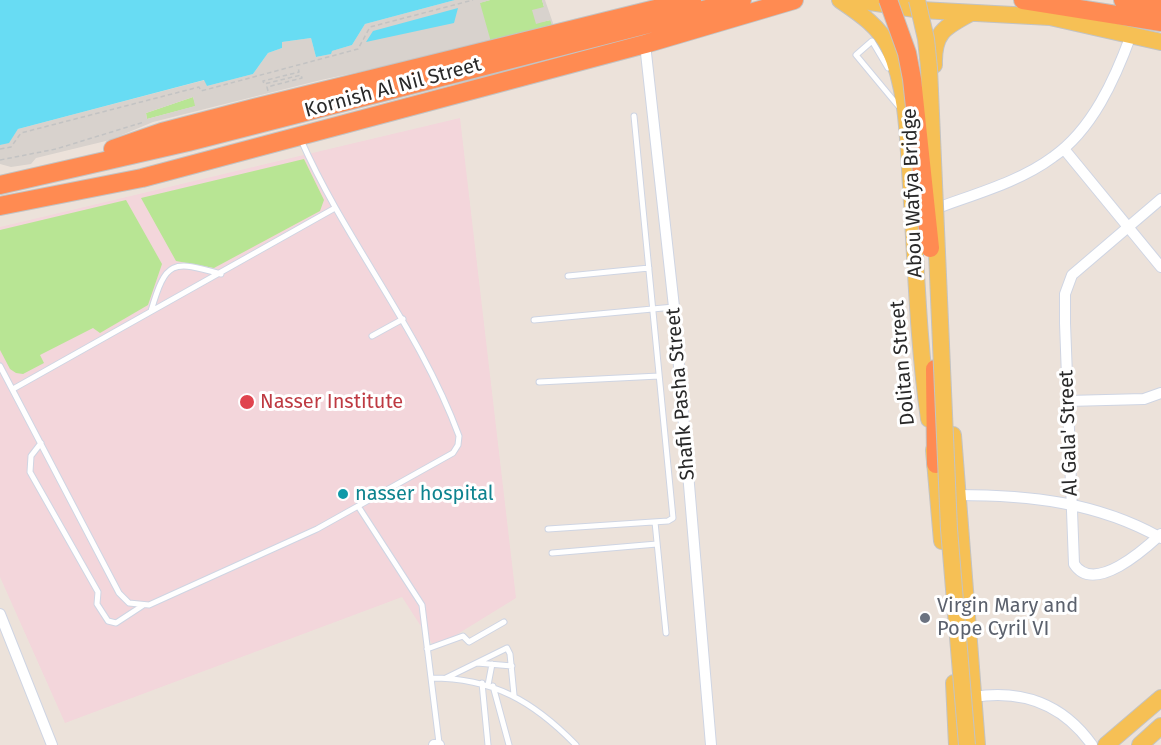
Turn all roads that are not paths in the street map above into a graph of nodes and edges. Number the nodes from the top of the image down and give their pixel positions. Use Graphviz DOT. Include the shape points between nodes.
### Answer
graph roads {
  1 [pos="692,0"];
  2 [pos="742,0"];
  3 [pos="794,0"];
  4 [pos="840,0"];
  5 [pos="858,0"];
  6 [pos="888,0"];
  7 [pos="917,0"];
  8 [pos="1023,0"];
  9 [pos="1123,0"];
  10 [pos="1135,0"];
  11 [pos="1161,3"];
  12 [pos="1161,9"];
  13 [pos="972,12"];
  14 [pos="1161,22"];
  15 [pos="1131,35"];
  16 [pos="1161,42"];
  17 [pos="645,44"];
  18 [pos="896,65"];
  19 [pos="905,111"];
  20 [pos="634,116"];
  21 [pos="299,136"];
  22 [pos="188,142"];
  23 [pos="1065,149"];
  24 [pos="137,154"];
  25 [pos="192,165"];
  26 [pos="61,171"];
  27 [pos="142,178"];
  28 [pos="0,185"];
  29 [pos="1161,199"];
  30 [pos="0,206"];
  31 [pos="940,207"];
  32 [pos="335,208"];
  33 [pos="1127,228"];
  34 [pos="1161,267"];
  35 [pos="649,268"];
  36 [pos="221,274"];
  37 [pos="568,276"];
  38 [pos="674,307"];
  39 [pos="652,309"];
  40 [pos="151,311"];
  41 [pos="403,319"];
  42 [pos="534,320"];
  43 [pos="372,336"];
  44 [pos="0,366"];
  45 [pos="659,376"];
  46 [pos="539,382"];
  47 [pos="13,389"];
  48 [pos="1161,393"];
  49 [pos="1068,401"];
  50 [pos="41,443"];
  51 [pos="936,464"];
  52 [pos="957,495"];
  53 [pos="1071,503"];
  54 [pos="358,506"];
  55 [pos="655,522"];
  56 [pos="548,529"];
  57 [pos="1160,536"];
  58 [pos="657,544"];
  59 [pos="552,553"];
  60 [pos="142,606"];
  61 [pos="0,614"];
  62 [pos="504,622"];
  63 [pos="666,633"];
  64 [pos="427,649"];
  65 [pos="476,663"];
  66 [pos="492,664"];
  67 [pos="512,666"];
  68 [pos="431,678"];
  69 [pos="446,678"];
  70 [pos="488,685"];
  71 [pos="514,695"];
  72 [pos="973,697"];
  73 [pos="1160,699"];
  74 [pos="1161,726"];
  75 [pos="437,744"];
  76 [pos="52,745"];
  77 [pos="488,745"];
  78 [pos="509,745"];
  79 [pos="576,745"];
  80 [pos="711,745"];
  81 [pos="957,745"];
  82 [pos="967,745"];
  83 [pos="977,745"];
  84 [pos="1092,745"];
  85 [pos="1106,745"];
  86 [pos="1140,745"];
  1 -- 26 [label="highway" via="162,132"];
  2 -- 22 [label="highway, Kornish Al Nil Street"];
  3 -- 17 [label="highway, Kornish Al Nil Street"];
  4 -- 18 [label="main road, Dolitan Street" via="879,32"];
  5 -- 13 [label="main road" via="921,10"];
  6 -- 51 [label="highway, bridge" via="912,79 930,248"];
  7 -- 82 [label="main road, Abou Wafya Bridge, bridge" via="929,68 949,529"];
  8 -- 14 [label="highway"];
  9 -- 12 [label="highway"];
  10 -- 11 [label="highway"];
  13 -- 15 [label="main road" via="1050,17"];
  13 -- 31 [label="main road" via="947,26 933,48"];
  15 -- 16 [label="main road"];
  15 -- 23 [label="street" via="1104,97"];
  17 -- 21 [label="highway, Kornish Al Nil Street"];
  17 -- 38 [label="street, Shafik Pasha Street"];
  18 -- 19 [label="main road, Dolitan Street"];
  18 -- 19 [label="lane" via="888,68 872,41 856,55"];
  19 -- 51 [label="main road, Dolitan Street" via="924,377"];
  20 -- 35 [label="lane"];
  21 -- 25 [label="highway, Kornish Al Nil Street"];
  21 -- 32 [label="lane"];
  22 -- 24 [label="highway, Kornish Al Nil Street"];
  22 -- 25 [label="highway" via="184,152"];
  23 -- 31 [label="street" via="1008,181"];
  23 -- 33 [label="street"];
  24 -- 26 [label="highway, Kornish Al Nil Street"];
  24 -- 27 [label="highway" via="145,162"];
  25 -- 27 [label="highway, Kornish Al Nil Street"];
  26 -- 28 [label="highway, Kornish Al Nil Street"];
  27 -- 30 [label="highway, Kornish Al Nil Street"];
  29 -- 33 [label="street, Al Gala' Street"];
  31 -- 52 [label="main road"];
  32 -- 36 [label="lane"];
  32 -- 41 [label="lane"];
  33 -- 34 [label="street"];
  33 -- 49 [label="street, Al Gala' Street" via="1067,284"];
  35 -- 37 [label="lane"];
  35 -- 39 [label="lane"];
  36 -- 40 [label="lane"];
  36 -- 40 [label="lane" via="192,266 173,268 158,284"];
  38 -- 39 [label="lane"];
  38 -- 80 [label="street, Shafik Pasha Street"];
  39 -- 42 [label="lane"];
  39 -- 45 [label="lane"];
  40 -- 47 [label="lane"];
  41 -- 43 [label="lane"];
  41 -- 54 [label="lane" via="456,427 458,445 453,453"];
  44 -- 47 [label="lane"];
  45 -- 46 [label="lane"];
  45 -- 55 [label="lane" via="673,518"];
  47 -- 50 [label="lane"];
  48 -- 49 [label="street" via="1144,399"];
  49 -- 53 [label="street, Al Gala' Street"];
  50 -- 60 [label="lane" via="119,593 129,603"];
  50 -- 60 [label="lane" via="32,456 30,472 98,592 97,604 108,621 116,623"];
  51 -- 81 [label="main road, Dolitan Street"];
  52 -- 53 [label="street" via="1020,495"];
  52 -- 72 [label="main road"];
  53 -- 57 [label="street"];
  53 -- 57 [label="street, Al Gala' Street" via="1073,558 1083,573 1090,575 1122,566"];
  54 -- 60 [label="lane" via="317,529"];
  54 -- 64 [label="lane" via="419,599"];
  55 -- 56 [label="lane"];
  55 -- 58 [label="lane"];
  58 -- 59 [label="lane"];
  58 -- 63 [label="lane"];
  61 -- 76 [label="street"];
  62 -- 64 [label="lane" via="469,642 463,636"];
  64 -- 68 [label="lane"];
  65 -- 66 [label="lane"];
  65 -- 67 [label="lane" via="507,648"];
  65 -- 69 [label="lane"];
  66 -- 67 [label="lane"];
  66 -- 70 [label="lane"];
  67 -- 71 [label="lane"];
  68 -- 69 [label="lane"];
  68 -- 75 [label="lane"];
  69 -- 70 [label="lane"];
  70 -- 71 [label="lane"];
  70 -- 77 [label="lane"];
  70 -- 78 [label="lane"];
  71 -- 79 [label="lane"];
  72 -- 83 [label="main road"];
  72 -- 84 [label="street" via="1014,694 1035,699 1071,719"];
  73 -- 85 [label="main road"];
  74 -- 86 [label="main road"];
}
